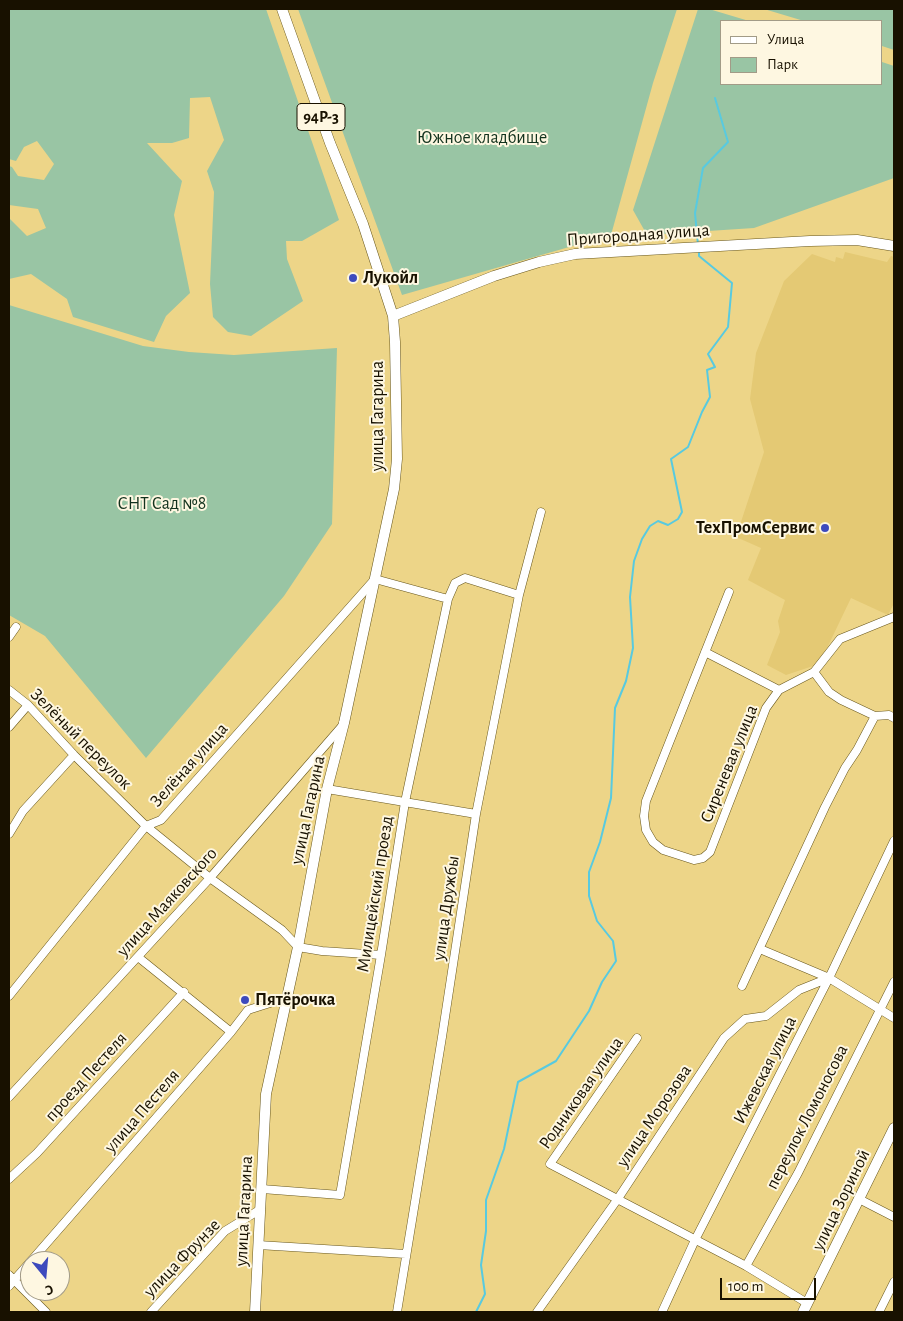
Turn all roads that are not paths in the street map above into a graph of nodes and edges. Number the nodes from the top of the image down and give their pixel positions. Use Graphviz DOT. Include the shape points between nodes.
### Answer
graph roads {
  1 [pos="282,9"];
  2 [pos="894,246"];
  3 [pos="393,316"];
  4 [pos="541,512"];
  5 [pos="375,579"];
  6 [pos="729,592"];
  7 [pos="519,595"];
  8 [pos="448,599"];
  9 [pos="894,617"];
  10 [pos="16,627"];
  11 [pos="9,637"];
  12 [pos="705,652"];
  13 [pos="814,672"];
  14 [pos="9,690"];
  15 [pos="779,690"];
  16 [pos="28,706"];
  17 [pos="875,716"];
  18 [pos="894,718"];
  19 [pos="344,723"];
  20 [pos="9,727"];
  21 [pos="74,755"];
  22 [pos="327,789"];
  23 [pos="405,802"];
  24 [pos="476,814"];
  25 [pos="146,826"];
  26 [pos="9,834"];
  27 [pos="894,841"];
  28 [pos="210,878"];
  29 [pos="298,947"];
  30 [pos="760,949"];
  31 [pos="381,955"];
  32 [pos="138,956"];
  33 [pos="829,978"];
  34 [pos="894,982"];
  35 [pos="742,986"];
  36 [pos="184,992"];
  37 [pos="9,996"];
  38 [pos="286,998"];
  39 [pos="879,1010"];
  40 [pos="894,1018"];
  41 [pos="231,1032"];
  42 [pos="637,1038"];
  43 [pos="9,1097"];
  44 [pos="894,1128"];
  45 [pos="9,1180"];
  46 [pos="262,1189"];
  47 [pos="617,1200"];
  48 [pos="859,1200"];
  49 [pos="260,1209"];
  50 [pos="894,1217"];
  51 [pos="695,1240"];
  52 [pos="258,1245"];
  53 [pos="41,1251"];
  54 [pos="406,1254"];
  55 [pos="746,1266"];
  56 [pos="11,1281"];
  57 [pos="894,1282"];
  58 [pos="805,1308"];
  59 [pos="46,1312"];
  60 [pos="151,1312"];
  61 [pos="255,1312"];
  62 [pos="397,1312"];
  63 [pos="537,1312"];
  64 [pos="662,1312"];
  65 [pos="879,1312"];
  1 -- 3 [label="main road, 94Р-3" via="363,224"];
  2 -- 3 [label="main road, Пригородная улица" via="857,240 575,254 494,276"];
  3 -- 5 [label="main road, улица Гагарина" via="397,459"];
  4 -- 7 [label="street, улица Дружбы"];
  5 -- 8 [label="street"];
  5 -- 19 [label="main road, улица Гагарина"];
  5 -- 25 [label="street, Зелёная улица" via="161,820"];
  6 -- 12 [label="street"];
  7 -- 8 [label="street" via="465,578 455,583"];
  7 -- 24 [label="street, улица Дружбы"];
  8 -- 23 [label="street, Милицейский проезд"];
  9 -- 13 [label="street" via="840,639"];
  10 -- 11 [label="street"];
  12 -- 15 [label="street"];
  12 -- 15 [label="street, Сиреневая улица" via="646,801 646,830 663,850 694,860 710,852 766,708"];
  13 -- 15 [label="street"];
  13 -- 17 [label="street" via="829,692"];
  14 -- 16 [label="street, Зелёный переулок"];
  16 -- 20 [label="street"];
  16 -- 21 [label="street, Зелёный переулок"];
  17 -- 18 [label="street"];
  17 -- 30 [label="street" via="825,807"];
  19 -- 22 [label="main road, улица Гагарина"];
  19 -- 28 [label="street, улица Маяковского"];
  21 -- 25 [label="street, Зелёный переулок"];
  21 -- 26 [label="street" via="22,811"];
  22 -- 23 [label="street"];
  22 -- 29 [label="main road, улица Гагарина"];
  23 -- 24 [label="street"];
  23 -- 31 [label="street, Милицейский проезд"];
  24 -- 54 [label="street, улица Дружбы"];
  25 -- 28 [label="street, Зелёный переулок"];
  25 -- 37 [label="street, Зелёная улица"];
  27 -- 33 [label="street, Ижевская улица"];
  28 -- 29 [label="street, Зелёный переулок" via="282,930"];
  28 -- 32 [label="street, улица Маяковского"];
  29 -- 31 [label="street"];
  29 -- 38 [label="main road, улица Гагарина"];
  30 -- 33 [label="street"];
  30 -- 35 [label="street"];
  31 -- 46 [label="street, Милицейский проезд" via="340,1195"];
  32 -- 36 [label="street"];
  32 -- 43 [label="street, улица Маяковского"];
  33 -- 39 [label="street"];
  33 -- 47 [label="street, улица Морозова" via="799,990 766,1016 745,1019 724,1038"];
  33 -- 51 [label="street, Ижевская улица"];
  34 -- 39 [label="street, переулок Ломоносова"];
  36 -- 41 [label="street"];
  36 -- 45 [label="street, проезд Пестеля"];
  38 -- 41 [label="street, улица Пестеля" via="248,1010"];
  38 -- 46 [label="main road, улица Гагарина" via="266,1094"];
  39 -- 40 [label="street"];
  39 -- 55 [label="street, переулок Ломоносова" via="798,1172"];
  41 -- 53 [label="street, улица Пестеля"];
  42 -- 47 [label="street, Родниковая улица" via="550,1164"];
  44 -- 48 [label="main road, улица Зориной"];
  46 -- 49 [label="main road, улица Гагарина"];
  47 -- 51 [label="street"];
  47 -- 63 [label="street, улица Морозова"];
  48 -- 50 [label="street"];
  48 -- 58 [label="main road, улица Зориной"];
  49 -- 52 [label="main road, улица Гагарина"];
  49 -- 60 [label="street, улица Фрунзе" via="225,1231"];
  51 -- 55 [label="street"];
  51 -- 64 [label="street, Ижевская улица"];
  52 -- 54 [label="street"];
  52 -- 61 [label="main road, улица Гагарина"];
  54 -- 62 [label="street, улица Дружбы"];
  55 -- 58 [label="street"];
  56 -- 59 [label="street"];
  57 -- 65 [label="street"];
}
